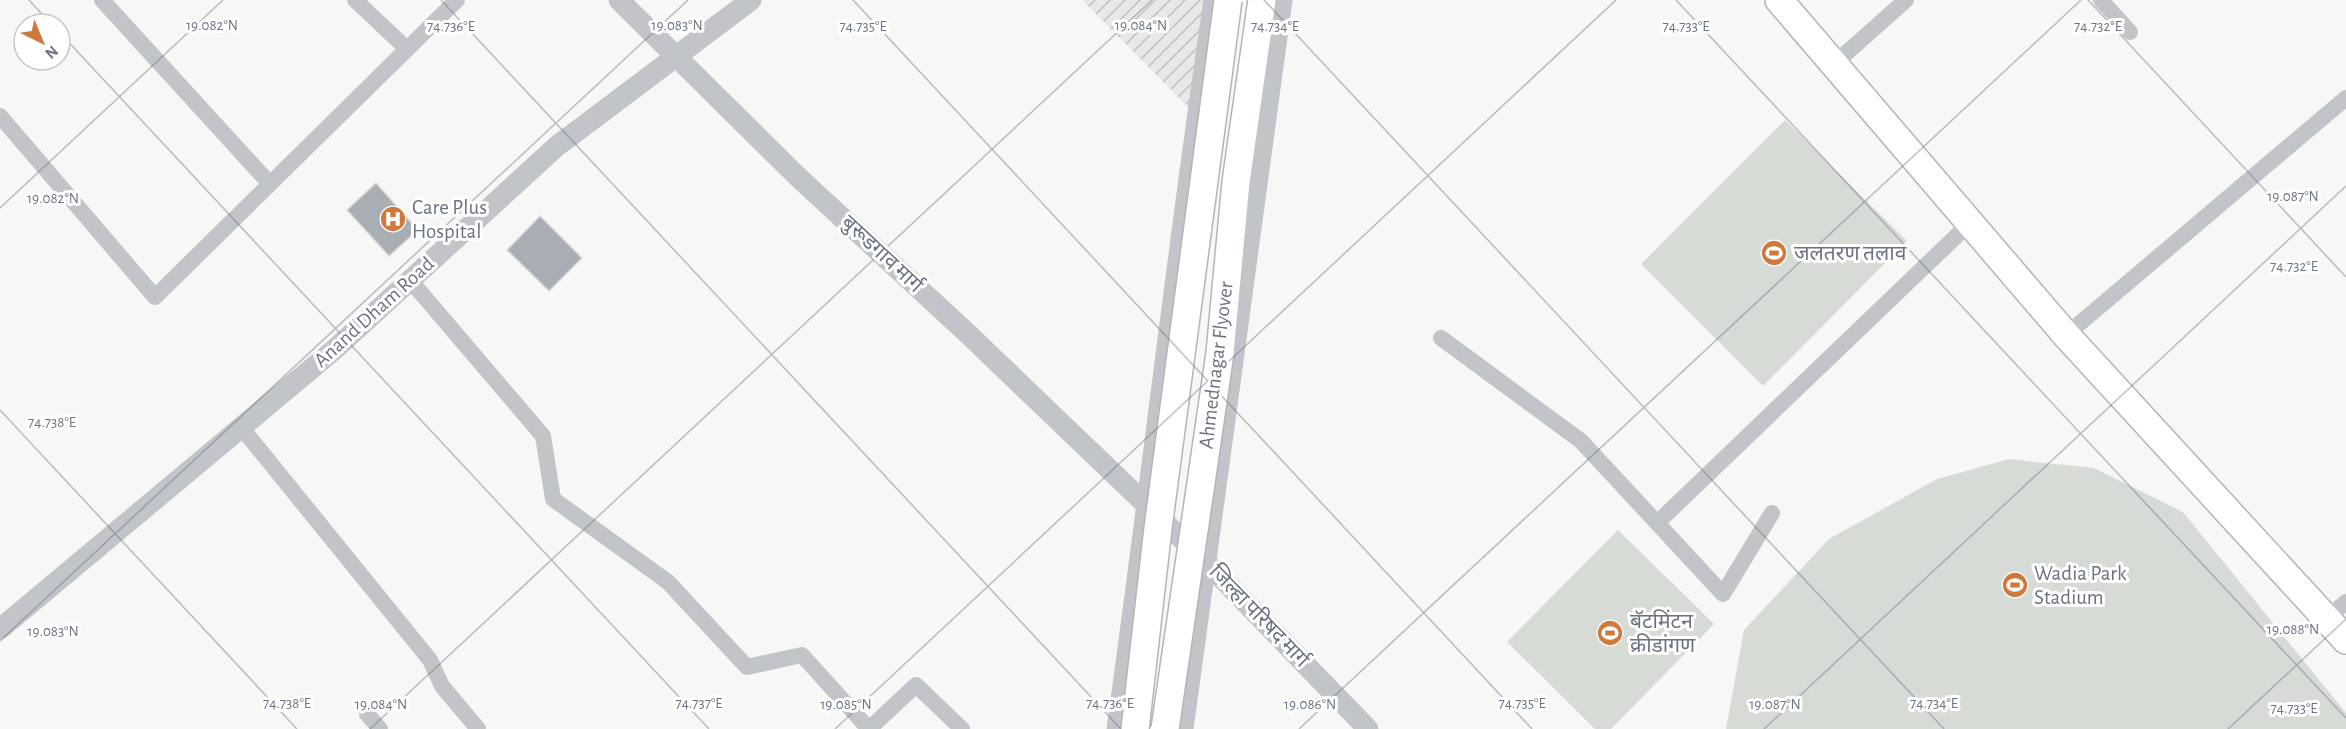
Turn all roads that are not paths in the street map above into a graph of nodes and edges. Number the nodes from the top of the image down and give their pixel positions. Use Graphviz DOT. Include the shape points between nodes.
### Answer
graph roads {
  1 [pos="355,0"];
  2 [pos="457,0"];
  3 [pos="619,0"];
  4 [pos="751,0"];
  5 [pos="1214,0"];
  6 [pos="1228,0"];
  7 [pos="1262,0"];
  8 [pos="1282,0"];
  9 [pos="1779,0"];
  10 [pos="1906,0"];
  11 [pos="2101,0"];
  12 [pos="107,2"];
  13 [pos="2130,32"];
  14 [pos="407,49"];
  15 [pos="675,56"];
  16 [pos="1834,64"];
  17 [pos="2346,98"];
  18 [pos="0,116"];
  19 [pos="270,184"];
  20 [pos="1970,223"];
  21 [pos="410,280"];
  22 [pos="2066,335"];
  23 [pos="1441,338"];
  24 [pos="241,427"];
  25 [pos="1147,506"];
  26 [pos="1772,513"];
  27 [pos="1657,523"];
  28 [pos="1206,562"];
  29 [pos="2336,611"];
  30 [pos="0,628"];
  31 [pos="2346,640"];
  32 [pos="367,714"];
  33 [pos="380,729"];
  34 [pos="478,729"];
  35 [pos="869,729"];
  36 [pos="962,729"];
  37 [pos="1117,729"];
  38 [pos="1135,729"];
  39 [pos="1165,729"];
  40 [pos="1183,729"];
  41 [pos="1368,729"];
  1 -- 14 [label="street"];
  2 -- 14 [label="street"];
  3 -- 15 [label="street, बुरूडगाव मार्ग"];
  4 -- 15 [label="street, Anand Dham Road"];
  5 -- 25 [label="street"];
  6 -- 38 [label="highway, Ahmednagar Flyover, bridge"];
  7 -- 39 [label="highway, Ahmednagar Flyover, bridge" via="1236,182 1220,353"];
  8 -- 28 [label="street"];
  9 -- 16 [label="highway"];
  10 -- 16 [label="street"];
  11 -- 13 [label="street"];
  12 -- 19 [label="street"];
  14 -- 19 [label="street"];
  15 -- 21 [label="street, Anand Dham Road" via="557,146"];
  15 -- 25 [label="street, बुरूडगाव मार्ग"];
  16 -- 20 [label="highway"];
  17 -- 22 [label="street"];
  18 -- 19 [label="street" via="155,297"];
  20 -- 22 [label="highway"];
  20 -- 27 [label="street"];
  21 -- 24 [label="street, Anand Dham Road"];
  21 -- 35 [label="street" via="543,436 553,499 668,582 747,667 802,655"];
  22 -- 29 [label="highway"];
  23 -- 27 [label="street" via="1581,441"];
  24 -- 30 [label="street, Anand Dham Road"];
  24 -- 34 [label="street" via="430,660 442,686"];
  25 -- 28 [label="street, जिल्हा परिषद मार्ग"];
  25 -- 37 [label="street"];
  26 -- 27 [label="street" via="1723,594"];
  28 -- 40 [label="street"];
  28 -- 41 [label="street, जिल्हा परिषद मार्ग"];
  29 -- 31 [label="highway"];
  32 -- 33 [label="street"];
  35 -- 36 [label="street" via="916,685"];
}
